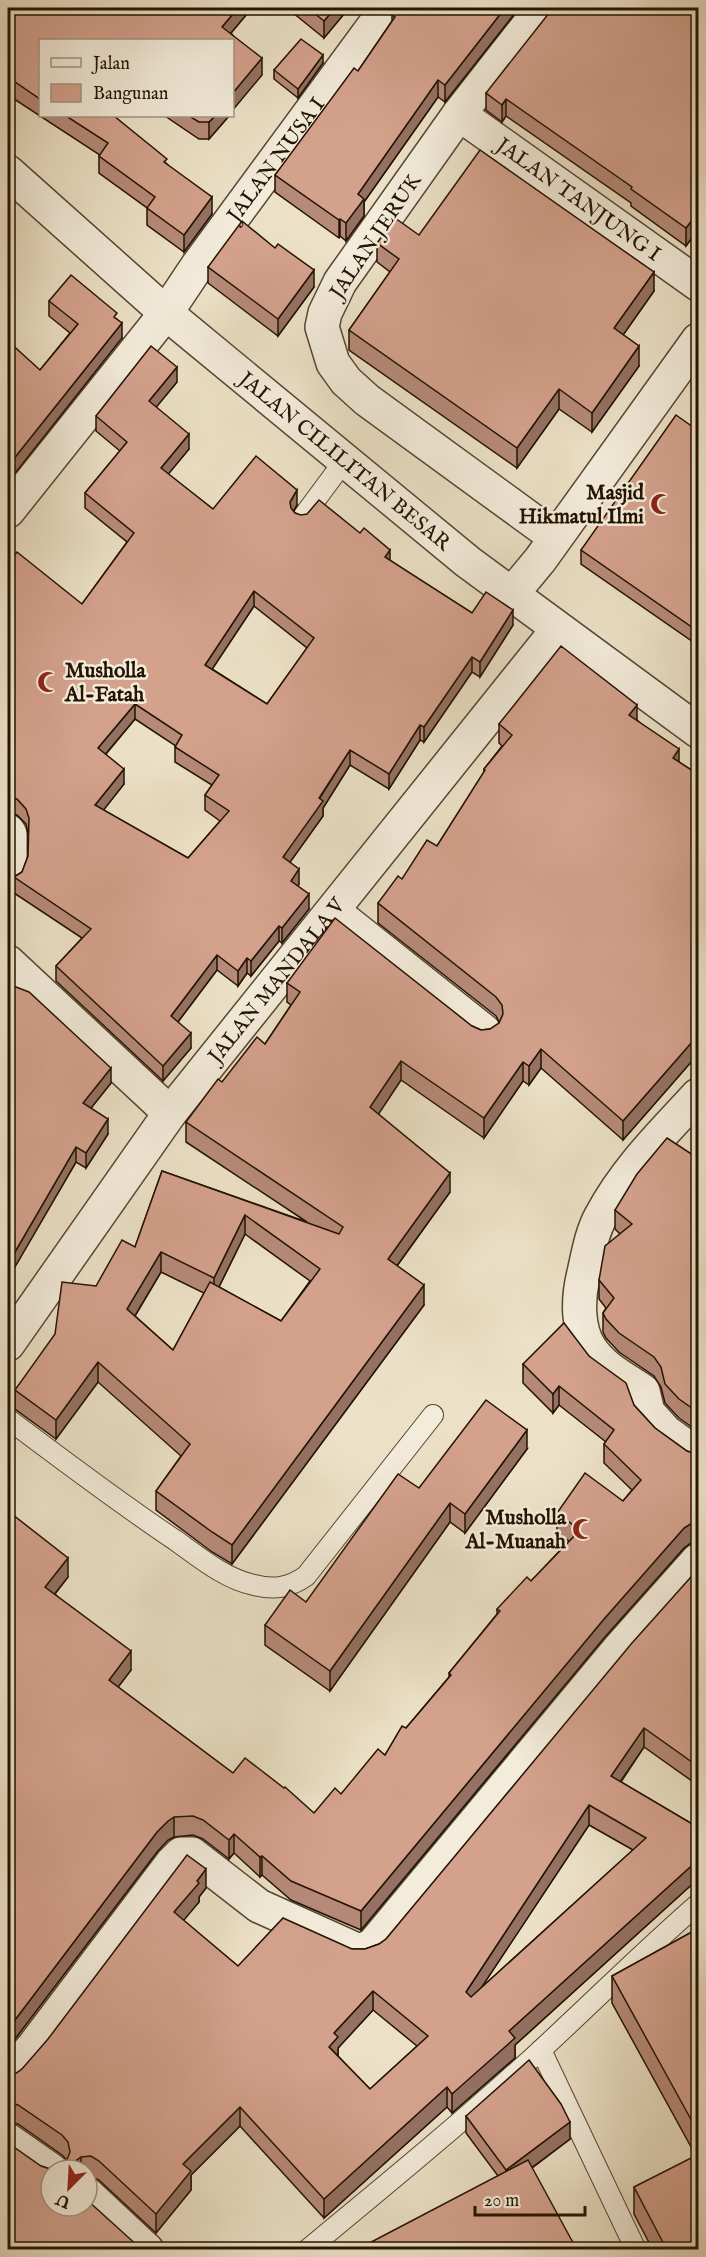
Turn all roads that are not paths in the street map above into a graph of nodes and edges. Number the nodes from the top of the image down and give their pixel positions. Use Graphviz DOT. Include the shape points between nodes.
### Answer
graph roads {
  1 [pos="387,8"];
  2 [pos="542,8"];
  3 [pos="459,114"];
  4 [pos="8,172"];
  5 [pos="699,284"];
  6 [pos="166,313"];
  7 [pos="699,340"];
  8 [pos="345,460"];
  9 [pos="8,511"];
  10 [pos="302,518"];
  11 [pos="555,537"];
  12 [pos="511,595"];
  13 [pos="558,629"];
  14 [pos="699,730"];
  15 [pos="8,831"];
  16 [pos="8,875"];
  17 [pos="333,911"];
  18 [pos="8,962"];
  19 [pos="484,1031"];
  20 [pos="699,1095"];
  21 [pos="170,1113"];
  22 [pos="8,1344"];
  23 [pos="433,1415"];
  24 [pos="8,1419"];
  25 [pos="699,1455"];
  26 [pos="699,1560"];
  27 [pos="699,1904"];
  28 [pos="541,2049"];
  29 [pos="8,2076"];
  30 [pos="8,2140"];
  31 [pos="39,2162"];
  32 [pos="99,2205"];
  33 [pos="147,2250"];
  34 [pos="307,2250"];
  35 [pos="636,2250"];
  1 -- 6 [label="street, JALAN NUSA I"];
  2 -- 3 [label="street, JALAN JERUK"];
  3 -- 5 [label="street, JALAN TANJUNG I"];
  3 -- 11 [label="street, JALAN JERUK" via="340,282 322,327 333,363 367,400"];
  4 -- 6 [label="street, JALAN CILILITAN BESAR"];
  6 -- 8 [label="street, JALAN CILILITAN BESAR"];
  6 -- 9 [label="street, JALAN NUSA I"];
  7 -- 11 [label="street"];
  8 -- 10 [label="lane"];
  8 -- 12 [label="street, JALAN CILILITAN BESAR"];
  11 -- 12 [label="street"];
  12 -- 13 [label="street, JALAN CILILITAN BESAR"];
  13 -- 14 [label="street, JALAN CILILITAN BESAR"];
  13 -- 17 [label="street, JALAN MANDALA V"];
  15 -- 16 [label="street"];
  17 -- 19 [label="street"];
  17 -- 21 [label="street, JALAN MANDALA V"];
  18 -- 21 [label="street"];
  20 -- 25 [label="street" via="629,1170 600,1217 579,1295 582,1331 590,1347 607,1368 643,1391 648,1412 666,1432"];
  21 -- 22 [label="street, JALAN MANDALA V"];
  23 -- 24 [label="lane" via="306,1576 275,1589 252,1585 218,1570"];
  26 -- 29 [label="street" via="618,1650 372,1946 359,1951 259,1906 192,1854 181,1854"];
  27 -- 28 [label="lane"];
  28 -- 34 [label="lane" via="429,2150"];
  28 -- 35 [label="lane"];
  30 -- 31 [label="street"];
  32 -- 33 [label="street"];
}
